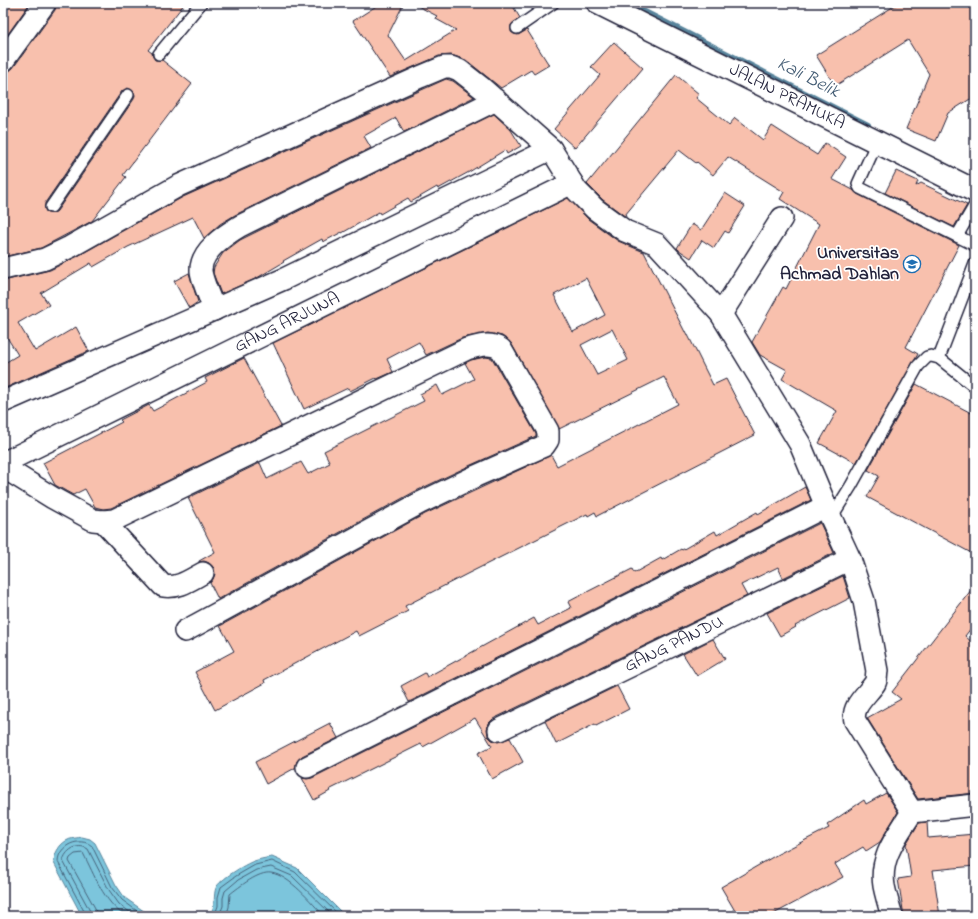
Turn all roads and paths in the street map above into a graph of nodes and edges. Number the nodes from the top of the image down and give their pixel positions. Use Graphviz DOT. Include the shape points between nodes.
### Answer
graph roads {
  1 [pos="45,3"];
  2 [pos="201,3"];
  3 [pos="554,3"];
  4 [pos="598,3"];
  5 [pos="518,28"];
  6 [pos="159,54"];
  7 [pos="3,61"];
  8 [pos="128,95"];
  9 [pos="496,100"];
  10 [pos="878,142"];
  11 [pos="551,149"];
  12 [pos="572,183"];
  13 [pos="975,191"];
  14 [pos="975,205"];
  15 [pos="51,207"];
  16 [pos="782,218"];
  17 [pos="957,236"];
  18 [pos="975,246"];
  19 [pos="975,264"];
  20 [pos="3,269"];
  21 [pos="214,310"];
  22 [pos="721,314"];
  23 [pos="939,358"];
  24 [pos="975,387"];
  25 [pos="3,402"];
  26 [pos="3,463"];
  27 [pos="3,467"];
  28 [pos="828,512"];
  29 [pos="103,521"];
  30 [pos="850,559"];
  31 [pos="203,573"];
  32 [pos="186,632"];
  33 [pos="499,730"];
  34 [pos="307,767"];
  35 [pos="975,805"];
  36 [pos="912,812"];
  37 [pos="892,916"];
  1 -- 7 [label="street"];
  2 -- 6 [label="lane"];
  3 -- 5 [label="lane"];
  4 -- 10 [label="main road, JALAN PRAMUKA"];
  8 -- 15 [label="lane"];
  9 -- 11 [label="street"];
  9 -- 20 [label="street" via="459,70 444,67 178,186 45,259"];
  9 -- 21 [label="street" via="240,226 222,238 210,250 201,272"];
  10 -- 13 [label="main road, JALAN PRAMUKA"];
  10 -- 17 [label="lane" via="858,184 860,188"];
  11 -- 12 [label="street"];
  11 -- 21 [label="street" via="284,280"];
  12 -- 22 [label="street" via="595,209 625,231 657,244"];
  12 -- 26 [label="street, GANG ARJUNA"];
  14 -- 17 [label="lane"];
  16 -- 22 [label="street"];
  17 -- 18 [label="lane"];
  19 -- 23 [label="lane"];
  21 -- 25 [label="street"];
  22 -- 28 [label="street" via="800,444"];
  23 -- 24 [label="lane"];
  23 -- 28 [label="lane" via="927,357 918,366 852,486"];
  27 -- 29 [label="street" via="53,498 94,520"];
  28 -- 30 [label="street"];
  28 -- 34 [label="street"];
  29 -- 31 [label="street" via="163,586 171,588"];
  29 -- 32 [label="street" via="114,520 467,349 484,344 501,349 548,431 548,440 544,446 420,503"];
  30 -- 33 [label="street, GANG PANDU"];
  30 -- 36 [label="street" via="864,601 877,671 876,682 856,708 855,721"];
  35 -- 36 [label="street"];
  36 -- 37 [label="street" via="888,850 884,864 884,886"];
}
